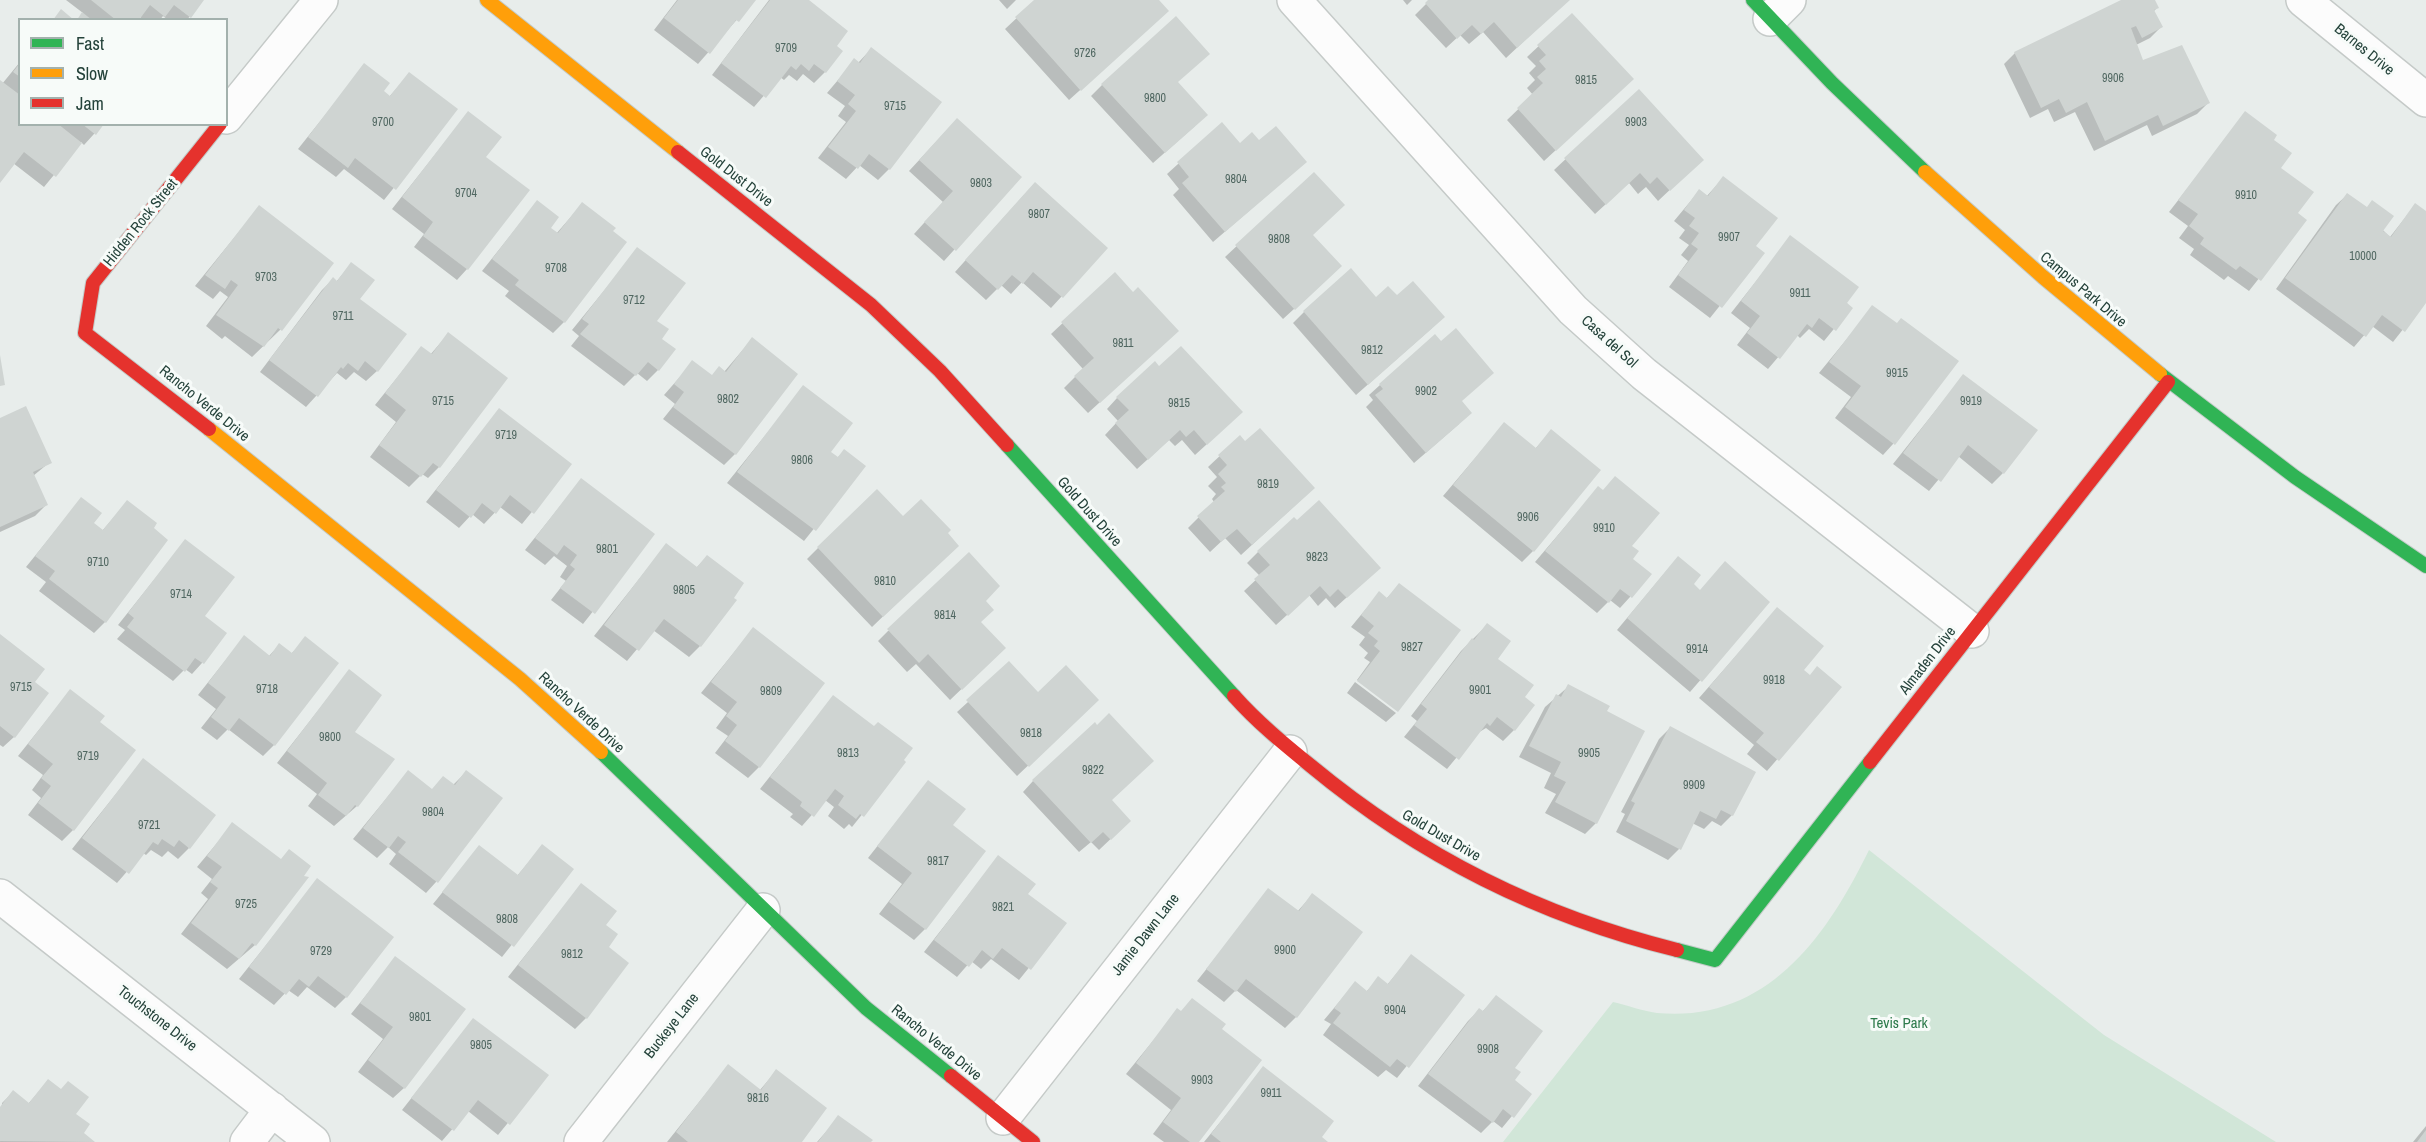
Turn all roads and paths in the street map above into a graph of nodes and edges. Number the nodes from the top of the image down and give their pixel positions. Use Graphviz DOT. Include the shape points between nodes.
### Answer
graph roads {
  1 [pos="321,0"];
  2 [pos="486,0"];
  3 [pos="1294,0"];
  4 [pos="2302,0"];
  5 [pos="1770,6"];
  6 [pos="2426,100"];
  7 [pos="228,115"];
  8 [pos="218,126"];
  9 [pos="85,333"];
  10 [pos="2168,382"];
  11 [pos="2426,566"];
  12 [pos="1972,631"];
  13 [pos="1290,752"];
  14 [pos="0,896"];
  15 [pos="763,910"];
  16 [pos="1715,960"];
  17 [pos="272,1109"];
  18 [pos="1003,1118"];
  19 [pos="247,1142"];
  20 [pos="313,1142"];
  21 [pos="581,1142"];
  22 [pos="1033,1142"];
  1 -- 7 [label="street"];
  2 -- 13 [label="street, Gold Dust Drive" via="872,305 940,371 1245,709"];
  3 -- 12 [label="street, Casa del Sol" via="1573,310 1644,374"];
  4 -- 6 [label="street, Barnes Drive"];
  5 -- 10 [label="street, Campus Park Drive" via="1852,103 2006,247"];
  8 -- 9 [label="street, Hidden Rock Street" via="93,283"];
  9 -- 15 [label="street, Rancho Verde Drive" via="520,679"];
  10 -- 11 [label="street, Campus Park Drive" via="2297,478"];
  10 -- 12 [label="street, Almaden Drive"];
  12 -- 16 [label="street, Almaden Drive"];
  13 -- 16 [label="street, Gold Dust Drive" via="1357,804 1440,857 1528,901 1604,931"];
  13 -- 18 [label="street, Jamie Dawn Lane"];
  14 -- 17 [label="street, Touchstone Drive"];
  15 -- 18 [label="street, Rancho Verde Drive" via="866,1008"];
  15 -- 21 [label="street, Buckeye Lane"];
  17 -- 19 [label="street"];
  17 -- 20 [label="street, Touchstone Drive"];
  18 -- 22 [label="street, Rancho Verde Drive"];
}
